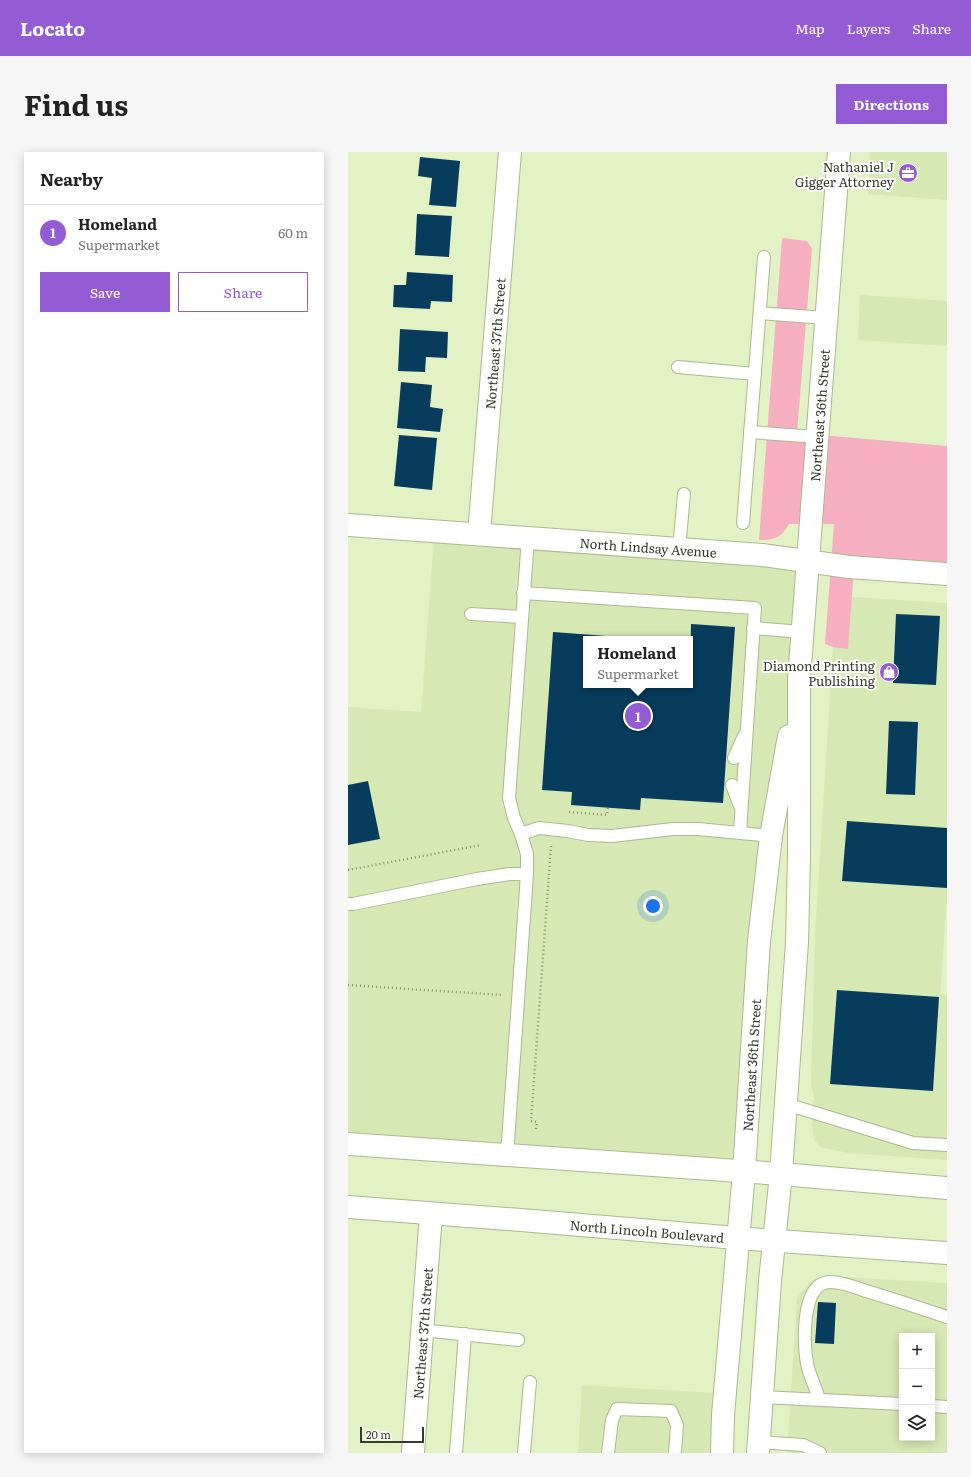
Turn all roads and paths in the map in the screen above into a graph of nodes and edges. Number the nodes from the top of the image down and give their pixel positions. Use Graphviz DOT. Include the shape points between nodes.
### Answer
graph roads {
  1 [pos="510,152"];
  2 [pos="839,152"];
  3 [pos="764,257"];
  4 [pos="760,313"];
  5 [pos="826,318"];
  6 [pos="678,367"];
  7 [pos="755,374"];
  8 [pos="750,432"];
  9 [pos="817,437"];
  10 [pos="684,494"];
  11 [pos="743,523"];
  12 [pos="348,525"];
  13 [pos="479,534"];
  14 [pos="528,538"];
  15 [pos="679,549"];
  16 [pos="808,561"];
  17 [pos="947,574"];
  18 [pos="523,593"];
  19 [pos="471,614"];
  20 [pos="522,617"];
  21 [pos="753,628"];
  22 [pos="803,632"];
  23 [pos="799,679"];
  24 [pos="747,730"];
  25 [pos="734,758"];
  26 [pos="732,785"];
  27 [pos="608,808"];
  28 [pos="742,811"];
  29 [pos="553,829"];
  30 [pos="740,832"];
  31 [pos="521,834"];
  32 [pos="771,836"];
  33 [pos="481,844"];
  34 [pos="348,870"];
  35 [pos="527,874"];
  36 [pos="348,904"];
  37 [pos="348,985"];
  38 [pos="518,996"];
  39 [pos="541,998"];
  40 [pos="786,1104"];
  41 [pos="536,1129"];
  42 [pos="348,1144"];
  43 [pos="947,1145"];
  44 [pos="507,1155"];
  45 [pos="744,1172"];
  46 [pos="781,1174"];
  47 [pos="947,1188"];
  48 [pos="348,1207"];
  49 [pos="431,1214"];
  50 [pos="738,1238"];
  51 [pos="774,1240"];
  52 [pos="947,1253"];
  53 [pos="947,1317"];
  54 [pos="422,1330"];
  55 [pos="465,1334"];
  56 [pos="518,1340"];
  57 [pos="530,1382"];
  58 [pos="762,1396"];
  59 [pos="819,1399"];
  60 [pos="899,1404"];
  61 [pos="935,1406"];
  62 [pos="947,1407"];
  63 [pos="758,1448"];
  64 [pos="413,1453"];
  65 [pos="456,1453"];
  66 [pos="524,1453"];
  67 [pos="608,1453"];
  68 [pos="675,1453"];
  69 [pos="722,1453"];
  70 [pos="820,1453"];
  1 -- 13 [label="main road, Northeast 37th Street"];
  2 -- 5 [label="main road, Northeast 36th Street"];
  3 -- 4 [label="lane"];
  4 -- 5 [label="lane"];
  4 -- 7 [label="lane"];
  5 -- 9 [label="main road, Northeast 36th Street"];
  6 -- 7 [label="lane"];
  7 -- 8 [label="lane"];
  8 -- 9 [label="lane"];
  8 -- 11 [label="lane"];
  9 -- 16 [label="main road, Northeast 36th Street"];
  10 -- 15 [label="lane"];
  12 -- 13 [label="main road, North Lindsay Avenue"];
  13 -- 14 [label="main road, North Lindsay Avenue"];
  14 -- 15 [label="main road, North Lindsay Avenue"];
  14 -- 18 [label="lane"];
  15 -- 16 [label="main road, North Lindsay Avenue"];
  16 -- 17 [label="main road, North Lindsay Avenue" via="849,567"];
  16 -- 22 [label="main road, Northeast 36th Street"];
  18 -- 20 [label="lane"];
  18 -- 21 [label="lane" via="755,608"];
  19 -- 20 [label="lane"];
  20 -- 31 [label="lane" via="509,798"];
  21 -- 22 [label="lane"];
  21 -- 24 [label="lane"];
  22 -- 23 [label="main road, Northeast 36th Street"];
  23 -- 32 [label="main road, Northeast 36th Street"];
  23 -- 40 [label="main road, Northeast 36th Street" via="797,942"];
  24 -- 25 [label="lane"];
  24 -- 28 [label="lane"];
  26 -- 28 [label="lane"];
  27 -- 29 [label="path" via="607,815 555,812"];
  28 -- 30 [label="lane"];
  29 -- 30 [label="lane" via="612,836 673,829"];
  29 -- 31 [label="lane" via="538,828"];
  29 -- 39 [label="path"];
  30 -- 32 [label="lane"];
  31 -- 35 [label="lane" via="527,854"];
  32 -- 45 [label="main road, Northeast 36th Street" via="759,941"];
  33 -- 34 [label="path"];
  35 -- 36 [label="lane" via="477,879"];
  35 -- 38 [label="lane"];
  37 -- 38 [label="path"];
  38 -- 39 [label="path"];
  38 -- 44 [label="lane"];
  39 -- 41 [label="path" via="531,1121 537,1122"];
  40 -- 43 [label="lane" via="913,1142"];
  40 -- 46 [label="main road, Northeast 36th Street"];
  42 -- 44 [label="main road"];
  44 -- 45 [label="main road"];
  45 -- 46 [label="main road"];
  45 -- 50 [label="main road, Northeast 36th Street"];
  46 -- 47 [label="main road"];
  46 -- 51 [label="main road, Northeast 36th Street"];
  48 -- 49 [label="main road, North Lincoln Boulevard"];
  49 -- 50 [label="main road, North Lincoln Boulevard"];
  49 -- 54 [label="main road, Northeast 37th Street"];
  50 -- 51 [label="main road, North Lincoln Boulevard"];
  50 -- 69 [label="main road, Northeast 36th Street"];
  51 -- 52 [label="main road, North Lincoln Boulevard"];
  51 -- 58 [label="main road, Northeast 36th Street"];
  53 -- 59 [label="lane" via="850,1286 829,1282 821,1285 813,1291 808,1304 805,1336 808,1366"];
  54 -- 55 [label="lane"];
  54 -- 64 [label="main road, Northeast 37th Street"];
  55 -- 56 [label="lane"];
  55 -- 65 [label="lane"];
  57 -- 66 [label="lane"];
  58 -- 59 [label="lane"];
  58 -- 63 [label="main road, Northeast 36th Street"];
  59 -- 60 [label="lane"];
  61 -- 62 [label="lane"];
  63 -- 70 [label="lane" via="802,1446"];
  67 -- 68 [label="lane" via="612,1420 617,1409 671,1411 677,1425"];
}
